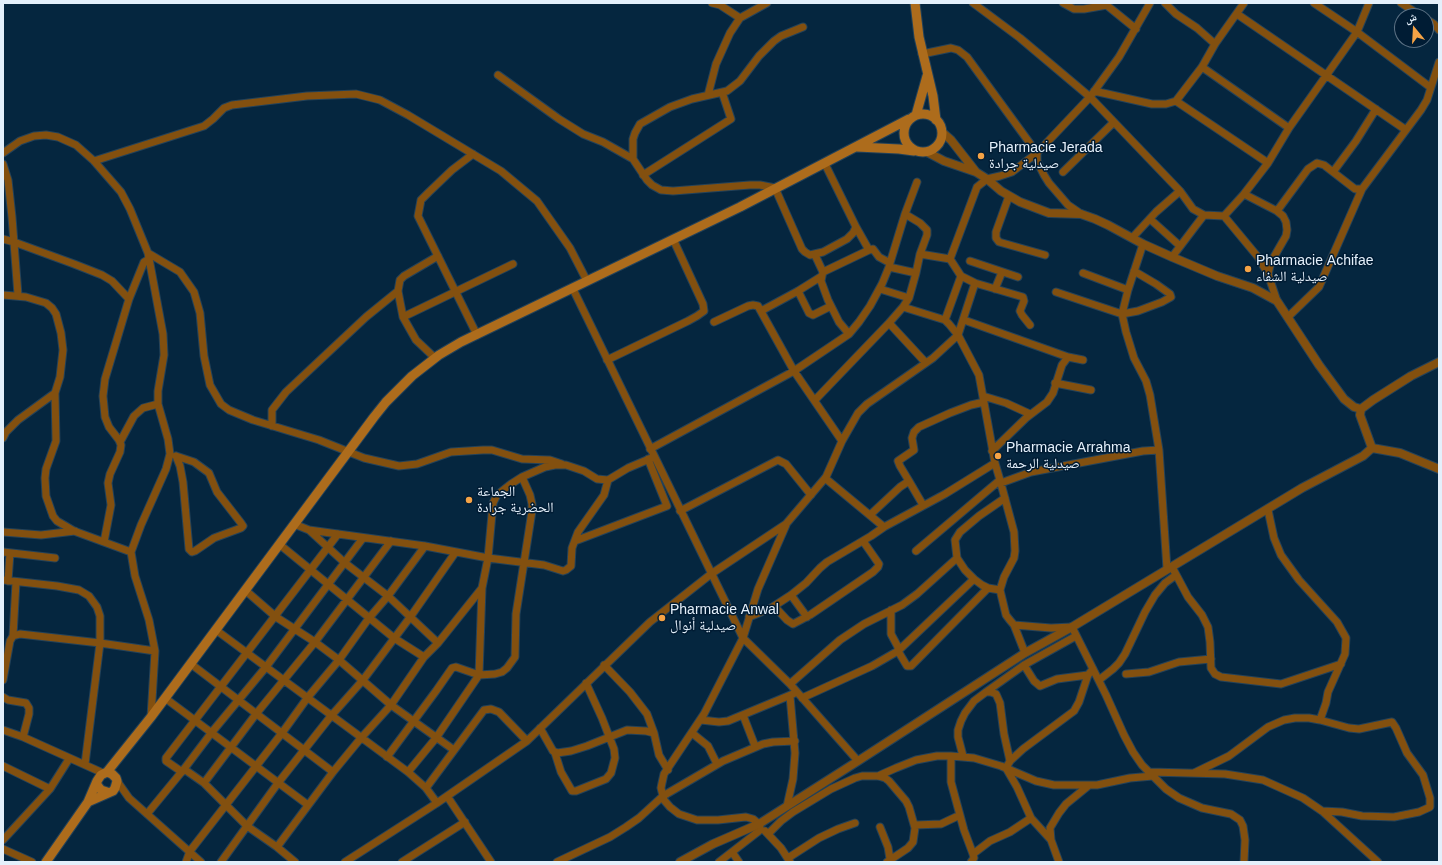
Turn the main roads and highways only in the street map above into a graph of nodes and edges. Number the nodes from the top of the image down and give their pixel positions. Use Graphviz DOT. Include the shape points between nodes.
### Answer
graph roads {
  1 [pos="915,3"];
  2 [pos="927,75"];
  3 [pos="913,117"];
  4 [pos="936,120"];
  5 [pos="858,147"];
  6 [pos="922,152"];
  7 [pos="122,755"];
  8 [pos="102,776"];
  9 [pos="117,780"];
  10 [pos="110,792"];
  11 [pos="88,802"];
  12 [pos="46,862"];
  1 -- 2 [label="main road"];
  2 -- 3 [label="main road"];
  2 -- 4 [label="main road"];
  3 -- 4 [label="main road" via="927,115"];
  3 -- 5 [label="main road"];
  3 -- 6 [label="main road" via="904,129 905,141 912,149"];
  4 -- 6 [label="main road" via="942,132 941,139 933,149"];
  5 -- 6 [label="main road"];
  5 -- 7 [label="main road" via="461,342 412,376 386,402 348,451"];
  7 -- 8 [label="main road"];
  7 -- 9 [label="main road"];
  8 -- 9 [label="main road" via="112,774"];
  8 -- 10 [label="main road" via="97,785 101,790"];
  8 -- 11 [label="main road"];
  9 -- 10 [label="main road" via="115,788"];
  10 -- 11 [label="main road"];
  11 -- 12 [label="main road"];
}
